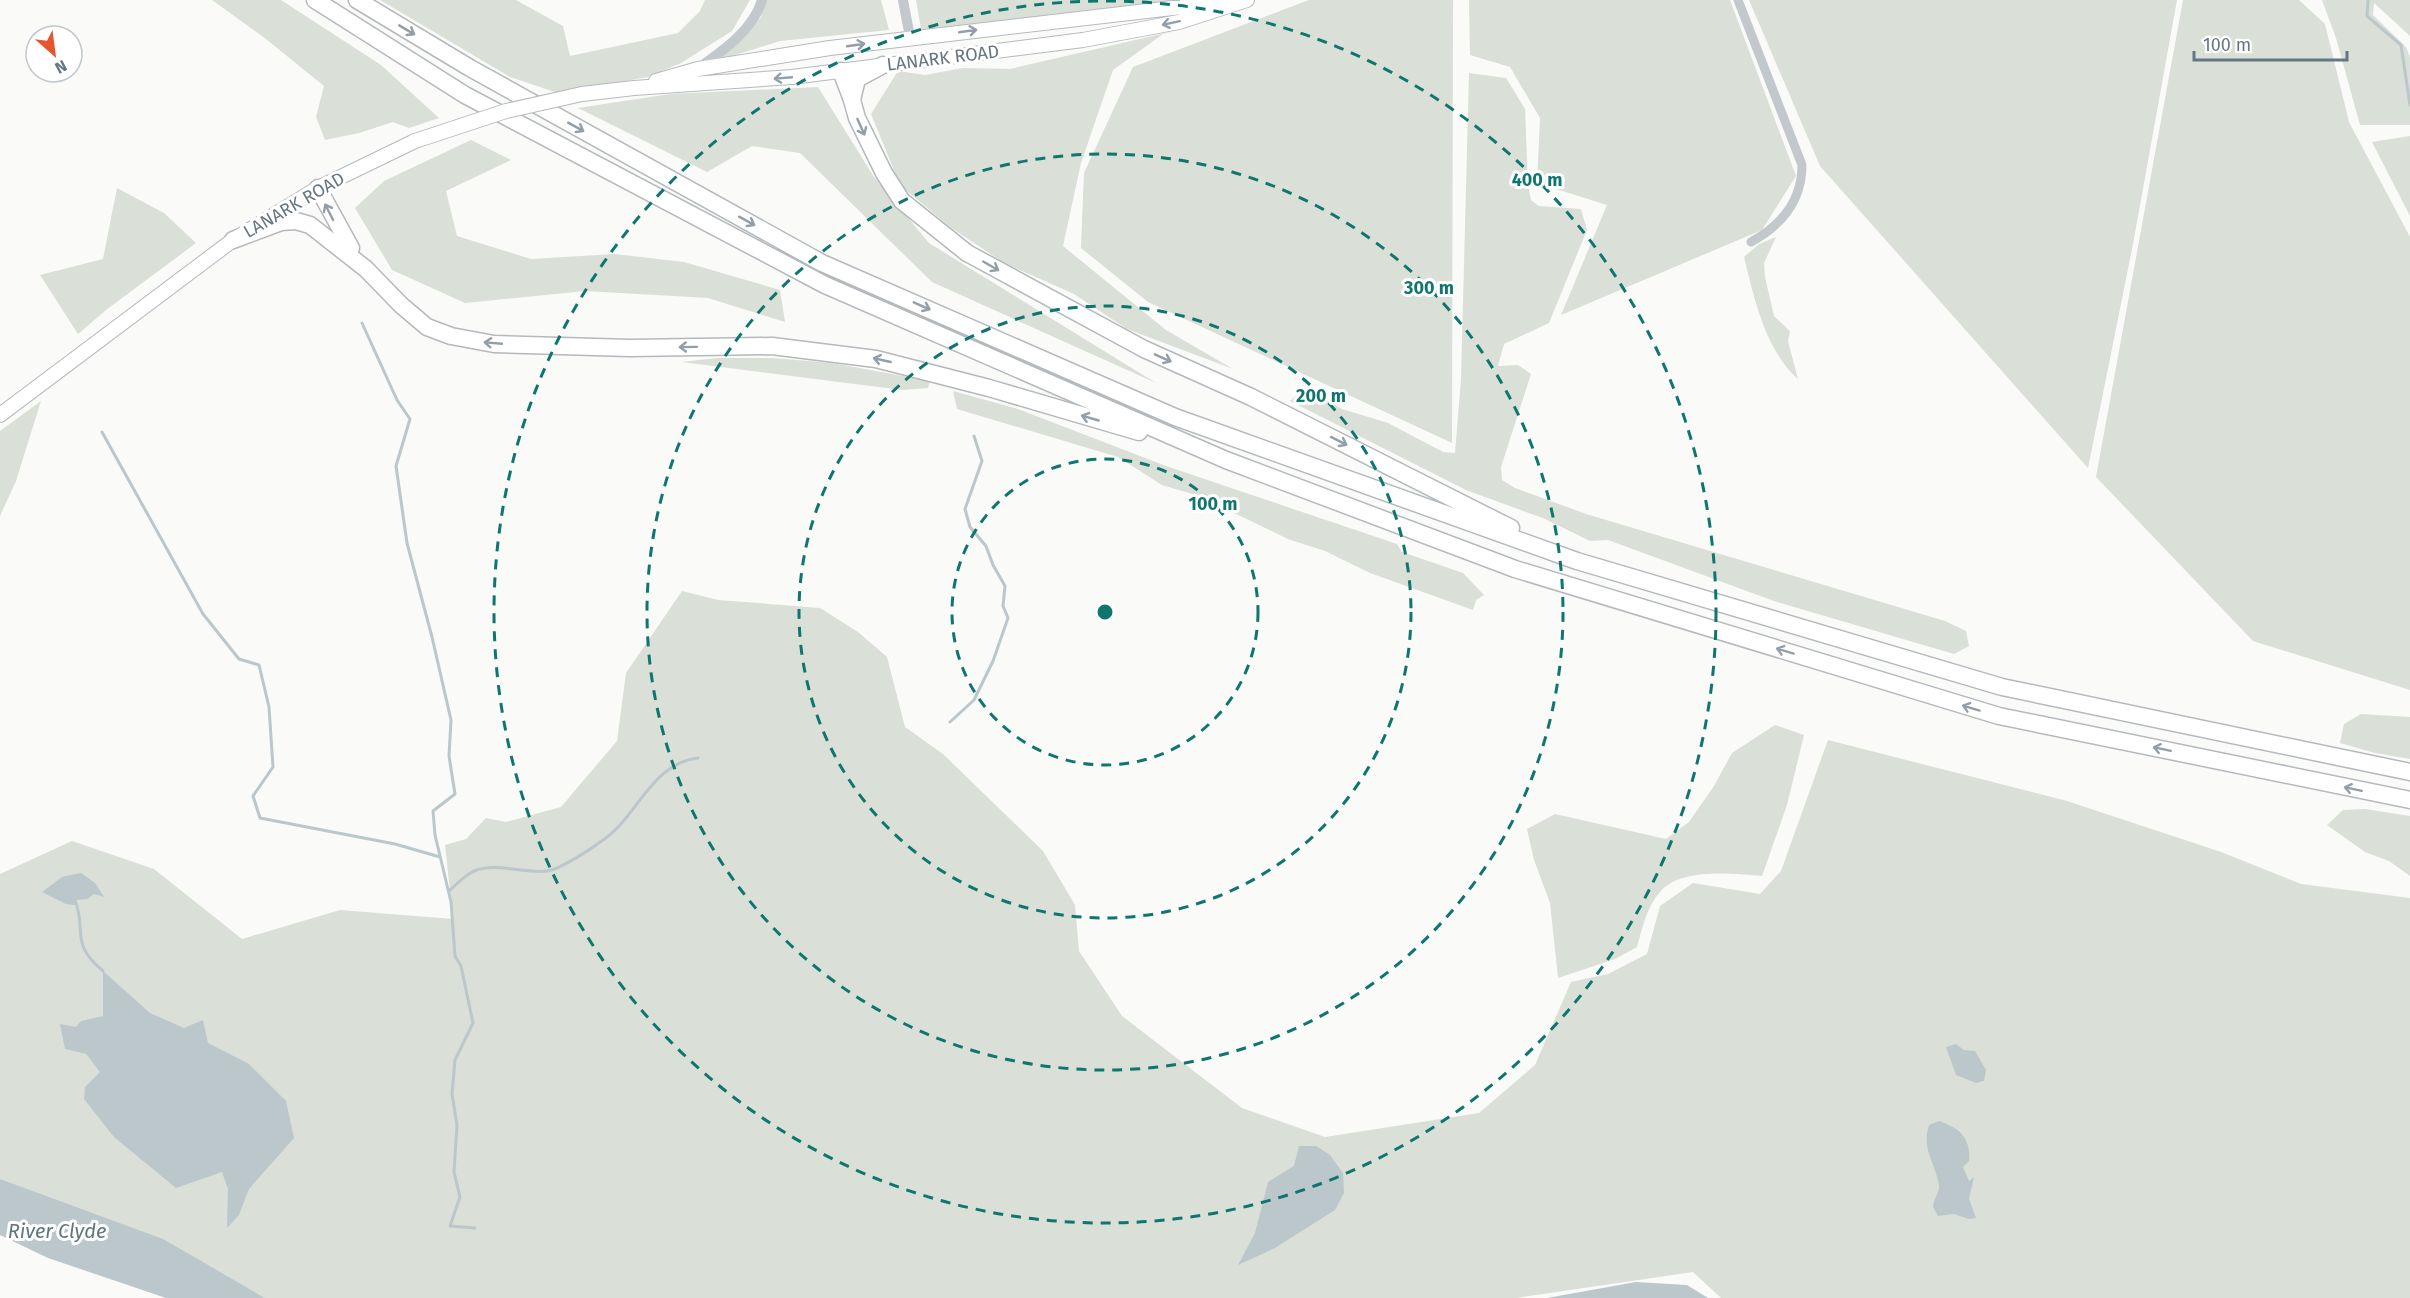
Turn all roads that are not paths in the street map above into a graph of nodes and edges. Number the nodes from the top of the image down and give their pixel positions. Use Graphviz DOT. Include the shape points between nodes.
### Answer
graph roads {
  1 [pos="315,0"];
  2 [pos="357,0"];
  3 [pos="762,0"];
  4 [pos="903,0"];
  5 [pos="1224,0"];
  6 [pos="1247,0"];
  7 [pos="1738,0"];
  8 [pos="910,37"];
  9 [pos="900,62"];
  10 [pos="883,65"];
  11 [pos="720,66"];
  12 [pos="698,69"];
  13 [pos="841,71"];
  14 [pos="634,88"];
  15 [pos="852,100"];
  16 [pos="318,188"];
  17 [pos="233,240"];
  18 [pos="1751,242"];
  19 [pos="366,269"];
  20 [pos="0,415"];
  21 [pos="1206,452"];
  22 [pos="1576,561"];
  23 [pos="2410,772"];
  24 [pos="2410,800"];
  1 -- 21 [label="highway" via="465,94 825,285"];
  2 -- 22 [label="highway, one-way" via="470,68 822,263 1175,417"];
  3 -- 12 [label="street" via="758,12 733,43"];
  4 -- 8 [label="street"];
  8 -- 5 [label="main road, LANARK ROAD, one-way"];
  6 -- 9 [label="main road, LANARK ROAD, one-way" via="1179,22 1083,40"];
  7 -- 18 [label="street" via="1802,165 1802,184 1786,215"];
  8 -- 9 [label="main road"];
  11 -- 8 [label="main road, LANARK ROAD, one-way"];
  9 -- 10 [label="main road, LANARK ROAD"];
  10 -- 13 [label="main road, LANARK ROAD"];
  10 -- 15 [label="highway" via="857,79"];
  11 -- 12 [label="main road, LANARK ROAD"];
  11 -- 13 [label="main road" via="830,57"];
  12 -- 14 [label="main road, LANARK ROAD"];
  13 -- 14 [label="main road, LANARK ROAD, one-way"];
  13 -- 15 [label="highway"];
  14 -- 16 [label="main road, LANARK ROAD, bridge" via="582,94 506,111 415,141"];
  15 -- 22 [label="highway, one-way" via="875,158 902,201 967,253 1144,350 1251,397"];
  16 -- 17 [label="main road, LANARK ROAD"];
  19 -- 16 [label="highway, one-way" via="341,234"];
  17 -- 19 [label="highway" via="263,227 296,221 325,234"];
  17 -- 20 [label="main road, LANARK ROAD"];
  21 -- 19 [label="highway, one-way" via="990,388 876,359 772,346 619,348 494,344 451,336 427,327"];
  24 -- 21 [label="highway, one-way" via="1999,716 1515,569"];
  22 -- 23 [label="highway" via="2002,687"];
}
